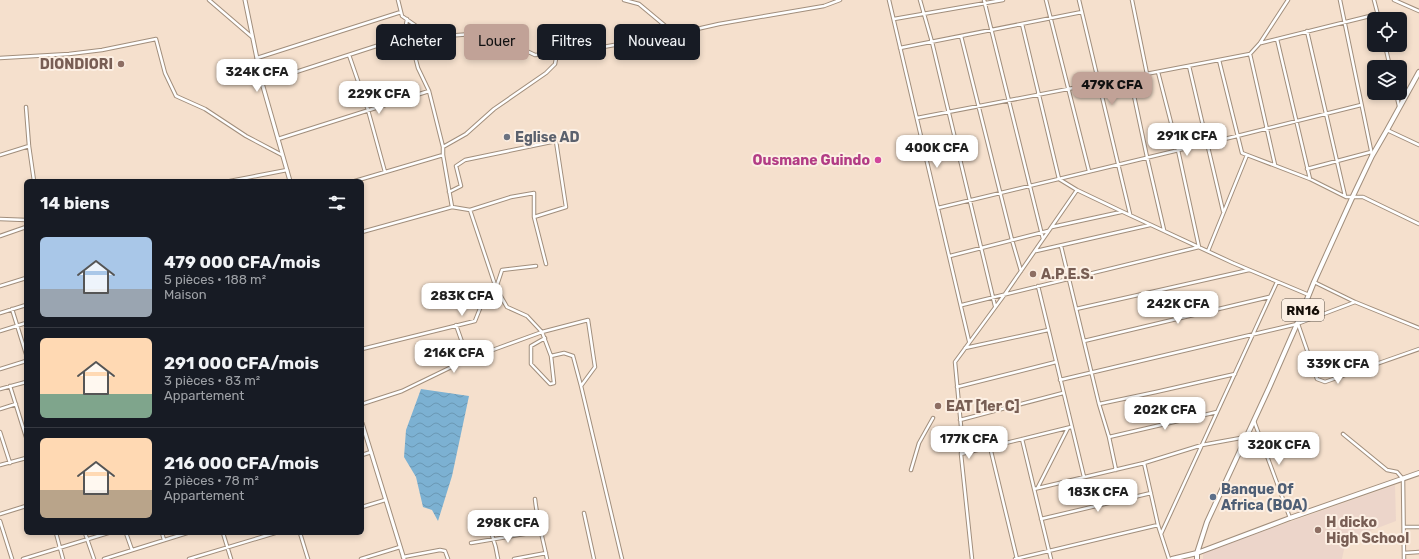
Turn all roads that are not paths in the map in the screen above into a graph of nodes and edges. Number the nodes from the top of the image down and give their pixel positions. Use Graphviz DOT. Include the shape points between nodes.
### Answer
graph roads {
  1 [pos="209,0"];
  2 [pos="245,0"];
  3 [pos="398,0"];
  4 [pos="624,0"];
  5 [pos="840,0"];
  6 [pos="889,0"];
  7 [pos="920,0"];
  8 [pos="1003,0"];
  9 [pos="1046,0"];
  10 [pos="1080,0"];
  11 [pos="1132,0"];
  12 [pos="1288,0"];
  13 [pos="1340,0"];
  14 [pos="1374,0"];
  15 [pos="1394,0"];
  16 [pos="984,2"];
  17 [pos="1419,9"];
  18 [pos="401,12"];
  19 [pos="1082,12"];
  20 [pos="1377,12"];
  21 [pos="924,13"];
  22 [pos="1367,17"];
  23 [pos="1051,18"];
  24 [pos="407,19"];
  25 [pos="894,19"];
  26 [pos="1344,22"];
  27 [pos="406,24"];
  28 [pos="663,24"];
  29 [pos="1022,24"];
  30 [pos="700,28"];
  31 [pos="991,30"];
  32 [pos="1307,31"];
  33 [pos="961,36"];
  34 [pos="252,37"];
  35 [pos="1277,39"];
  36 [pos="932,42"];
  37 [pos="1260,43"];
  38 [pos="376,46"];
  39 [pos="900,48"];
  40 [pos="537,54"];
  41 [pos="1250,54"];
  42 [pos="349,55"];
  43 [pos="0,58"];
  44 [pos="257,58"];
  45 [pos="416,60"];
  46 [pos="556,60"];
  47 [pos="1219,60"];
  48 [pos="1189,66"];
  49 [pos="1158,72"];
  50 [pos="1419,72"];
  51 [pos="1147,74"];
  52 [pos="1130,77"];
  53 [pos="262,83"];
  54 [pos="1099,83"];
  55 [pos="1069,89"];
  56 [pos="429,91"];
  57 [pos="1039,95"];
  58 [pos="1398,100"];
  59 [pos="1008,101"];
  60 [pos="1361,105"];
  61 [pos="978,106"];
  62 [pos="26,107"];
  63 [pos="1399,107"];
  64 [pos="368,110"];
  65 [pos="948,112"];
  66 [pos="1326,113"];
  67 [pos="917,118"];
  68 [pos="1296,121"];
  69 [pos="1266,128"];
  70 [pos="1388,130"];
  71 [pos="1237,136"];
  72 [pos="278,139"];
  73 [pos="1207,143"];
  74 [pos="1419,145"];
  75 [pos="29,146"];
  76 [pos="443,147"];
  77 [pos="1178,150"];
  78 [pos="1372,154"];
  79 [pos="0,155"];
  80 [pos="282,155"];
  81 [pos="443,155"];
  82 [pos="1247,155"];
  83 [pos="1147,157"];
  84 [pos="1337,161"];
  85 [pos="1118,164"];
  86 [pos="1275,166"];
  87 [pos="1307,168"];
  88 [pos="287,170"];
  89 [pos="1089,171"];
  90 [pos="386,172"];
  91 [pos="34,179"];
  92 [pos="240,179"];
  93 [pos="289,179"];
  94 [pos="362,179"];
  95 [pos="1059,179"];
  96 [pos="1310,179"];
  97 [pos="1030,186"];
  98 [pos="1077,190"];
  99 [pos="449,192"];
  100 [pos="1000,193"];
  101 [pos="1353,196"];
  102 [pos="1346,197"];
  103 [pos="970,200"];
  104 [pos="452,207"];
  105 [pos="938,208"];
  106 [pos="470,210"];
  107 [pos="1121,211"];
  108 [pos="1224,211"];
  109 [pos="1130,215"];
  110 [pos="534,217"];
  111 [pos="0,219"];
  112 [pos="24,220"];
  113 [pos="1150,224"];
  114 [pos="1419,224"];
  115 [pos="24,228"];
  116 [pos="1051,228"];
  117 [pos="1164,230"];
  118 [pos="364,231"];
  119 [pos="1048,231"];
  120 [pos="1041,232"];
  121 [pos="0,236"];
  122 [pos="1012,240"];
  123 [pos="1043,240"];
  124 [pos="1061,246"];
  125 [pos="1199,247"];
  126 [pos="981,248"];
  127 [pos="1036,251"];
  128 [pos="1208,251"];
  129 [pos="950,256"];
  130 [pos="546,264"];
  131 [pos="536,266"];
  132 [pos="1249,270"];
  133 [pos="1021,272"];
  134 [pos="1069,278"];
  135 [pos="24,279"];
  136 [pos="1277,282"];
  137 [pos="1314,282"];
  138 [pos="0,286"];
  139 [pos="1038,286"];
  140 [pos="496,288"];
  141 [pos="1005,294"];
  142 [pos="1309,296"];
  143 [pos="1269,297"];
  144 [pos="994,298"];
  145 [pos="1355,302"];
  146 [pos="962,305"];
  147 [pos="24,306"];
  148 [pos="996,306"];
  149 [pos="12,309"];
  150 [pos="1076,309"];
  151 [pos="0,313"];
  152 [pos="24,324"];
  153 [pos="1298,324"];
  154 [pos="17,326"];
  155 [pos="456,326"];
  156 [pos="1419,328"];
  157 [pos="1048,330"];
  158 [pos="0,331"];
  159 [pos="542,332"];
  160 [pos="1254,334"];
  161 [pos="545,338"];
  162 [pos="970,341"];
  163 [pos="1084,341"];
  164 [pos="24,342"];
  165 [pos="364,349"];
  166 [pos="964,349"];
  167 [pos="1419,350"];
  168 [pos="551,356"];
  169 [pos="468,360"];
  170 [pos="24,362"];
  171 [pos="1056,362"];
  172 [pos="0,369"];
  173 [pos="1091,373"];
  174 [pos="1235,373"];
  175 [pos="1060,380"];
  176 [pos="24,382"];
  177 [pos="10,386"];
  178 [pos="582,386"];
  179 [pos="957,387"];
  180 [pos="0,389"];
  181 [pos="1063,394"];
  182 [pos="364,403"];
  183 [pos="16,404"];
  184 [pos="1099,404"];
  185 [pos="0,409"];
  186 [pos="1217,412"];
  187 [pos="933,418"];
  188 [pos="960,420"];
  189 [pos="1254,420"];
  190 [pos="1070,427"];
  191 [pos="364,429"];
  192 [pos="24,430"];
  193 [pos="0,432"];
  194 [pos="1344,434"];
  195 [pos="1109,437"];
  196 [pos="1246,437"];
  197 [pos="1022,439"];
  198 [pos="1202,445"];
  199 [pos="990,447"];
  200 [pos="371,452"];
  201 [pos="364,454"];
  202 [pos="961,454"];
  203 [pos="24,458"];
  204 [pos="10,462"];
  205 [pos="1144,463"];
  206 [pos="0,466"];
  207 [pos="911,470"];
  208 [pos="1116,470"];
  209 [pos="1419,473"];
  210 [pos="1084,477"];
  211 [pos="1403,479"];
  212 [pos="1034,488"];
  213 [pos="1038,488"];
  214 [pos="1151,493"];
  215 [pos="535,499"];
  216 [pos="386,500"];
  217 [pos="364,506"];
  218 [pos="24,507"];
  219 [pos="584,513"];
  220 [pos="0,514"];
  221 [pos="482,518"];
  222 [pos="1290,518"];
  223 [pos="1041,519"];
  224 [pos="0,521"];
  225 [pos="1158,525"];
  226 [pos="1404,527"];
  227 [pos="1419,527"];
  228 [pos="542,532"];
  229 [pos="1161,534"];
  230 [pos="57,535"];
  231 [pos="86,535"];
  232 [pos="101,535"];
  233 [pos="127,535"];
  234 [pos="163,535"];
  235 [pos="180,535"];
  236 [pos="224,535"];
  237 [pos="268,535"];
  238 [pos="301,535"];
  239 [pos="5,537"];
  240 [pos="0,539"];
  241 [pos="87,539"];
  242 [pos="164,540"];
  243 [pos="493,540"];
  244 [pos="471,543"];
  245 [pos="60,547"];
  246 [pos="227,547"];
  247 [pos="400,547"];
  248 [pos="132,550"];
  249 [pos="1050,551"];
  250 [pos="1419,552"];
  251 [pos="546,553"];
  252 [pos="1197,553"];
  253 [pos="1404,553"];
  254 [pos="373,555"];
  255 [pos="403,558"];
  256 [pos="12,559"];
  257 [pos="23,559"];
  258 [pos="64,559"];
  259 [pos="94,559"];
  260 [pos="104,559"];
  261 [pos="189,559"];
  262 [pos="231,559"];
  263 [pos="308,559"];
  264 [pos="362,559"];
  265 [pos="375,559"];
  266 [pos="448,559"];
  267 [pos="498,559"];
  268 [pos="514,559"];
  269 [pos="547,559"];
  270 [pos="594,559"];
  271 [pos="622,559"];
  272 [pos="972,559"];
  273 [pos="1016,559"];
  274 [pos="1052,559"];
  275 [pos="1169,559"];
  276 [pos="1172,559"];
  277 [pos="1197,559"];
  278 [pos="1404,559"];
  1 -- 34 [label="street"];
  2 -- 34 [label="street"];
  3 -- 18 [label="street"];
  4 -- 28 [label="street" via="639,4"];
  5 -- 30 [label="street" via="824,6"];
  6 -- 25 [label="street"];
  7 -- 21 [label="street"];
  8 -- 16 [label="street"];
  9 -- 23 [label="street"];
  10 -- 19 [label="street"];
  11 -- 51 [label="street"];
  12 -- 37 [label="street"];
  13 -- 26 [label="street"];
  14 -- 20 [label="street"];
  15 -- 17 [label="street"];
  16 -- 21 [label="street"];
  16 -- 31 [label="street"];
  18 -- 24 [label="street"];
  18 -- 44 [label="street"];
  19 -- 23 [label="street"];
  19 -- 54 [label="street"];
  21 -- 25 [label="street"];
  21 -- 36 [label="street"];
  22 -- 26 [label="street"];
  23 -- 29 [label="street"];
  23 -- 55 [label="street"];
  24 -- 27 [label="street"];
  24 -- 40 [label="street" via="432,37 472,34 501,39"];
  25 -- 39 [label="street"];
  26 -- 32 [label="street"];
  26 -- 60 [label="street"];
  29 -- 31 [label="street"];
  29 -- 57 [label="street"];
  31 -- 33 [label="street"];
  31 -- 59 [label="street"];
  32 -- 35 [label="street"];
  32 -- 66 [label="street"];
  33 -- 36 [label="street"];
  33 -- 61 [label="street"];
  34 -- 44 [label="street"];
  35 -- 37 [label="street"];
  35 -- 68 [label="street"];
  36 -- 39 [label="street"];
  36 -- 65 [label="street"];
  37 -- 41 [label="street"];
  38 -- 42 [label="street"];
  39 -- 67 [label="street"];
  41 -- 47 [label="street"];
  41 -- 69 [label="street"];
  42 -- 53 [label="street"];
  42 -- 64 [label="street"];
  43 -- 80 [label="street" via="69,54 156,40 165,73 176,96 205,109 246,136"];
  44 -- 53 [label="street"];
  45 -- 56 [label="street"];
  46 -- 76 [label="street" via="546,73 494,109 466,134"];
  47 -- 48 [label="street"];
  47 -- 71 [label="street"];
  48 -- 49 [label="street"];
  48 -- 73 [label="street"];
  49 -- 51 [label="street"];
  49 -- 77 [label="street"];
  50 -- 63 [label="main road, RN16"];
  51 -- 52 [label="street"];
  52 -- 54 [label="street"];
  52 -- 83 [label="street"];
  53 -- 72 [label="street"];
  54 -- 55 [label="street"];
  54 -- 85 [label="street"];
  55 -- 57 [label="street"];
  55 -- 89 [label="street"];
  56 -- 64 [label="street"];
  56 -- 76 [label="street"];
  57 -- 59 [label="street"];
  57 -- 95 [label="street"];
  58 -- 63 [label="street"];
  59 -- 61 [label="street"];
  59 -- 97 [label="street"];
  60 -- 66 [label="street"];
  60 -- 78 [label="street"];
  61 -- 65 [label="street"];
  61 -- 100 [label="street"];
  62 -- 75 [label="street"];
  63 -- 70 [label="main road, RN16"];
  64 -- 72 [label="street"];
  64 -- 90 [label="street"];
  65 -- 67 [label="street"];
  65 -- 103 [label="street"];
  66 -- 68 [label="street"];
  66 -- 84 [label="street"];
  67 -- 105 [label="street"];
  68 -- 69 [label="street"];
  68 -- 87 [label="street"];
  69 -- 71 [label="street"];
  69 -- 86 [label="street"];
  70 -- 74 [label="street"];
  70 -- 78 [label="main road, RN16"];
  71 -- 73 [label="street"];
  71 -- 82 [label="street" via="1242,153"];
  72 -- 80 [label="street"];
  73 -- 77 [label="street"];
  73 -- 108 [label="street"];
  75 -- 79 [label="street"];
  75 -- 91 [label="street"];
  76 -- 81 [label="street"];
  77 -- 83 [label="street"];
  77 -- 125 [label="street"];
  78 -- 84 [label="street"];
  78 -- 101 [label="main road, RN16"];
  80 -- 88 [label="street"];
  81 -- 90 [label="street"];
  81 -- 99 [label="street"];
  82 -- 86 [label="street"];
  82 -- 108 [label="street"];
  83 -- 85 [label="street"];
  83 -- 117 [label="street"];
  84 -- 87 [label="street"];
  84 -- 102 [label="street"];
  85 -- 89 [label="street"];
  85 -- 109 [label="street"];
  86 -- 96 [label="street"];
  87 -- 96 [label="street"];
  88 -- 92 [label="street"];
  88 -- 93 [label="street"];
  89 -- 95 [label="street"];
  90 -- 94 [label="street"];
  95 -- 97 [label="street"];
  95 -- 98 [label="street"];
  96 -- 102 [label="street"];
  97 -- 100 [label="street"];
  97 -- 120 [label="street"];
  98 -- 107 [label="street"];
  98 -- 116 [label="street"];
  99 -- 104 [label="street"];
  99 -- 110 [label="street" via="461,186 456,166 465,160 556,141 566,207"];
  100 -- 103 [label="street"];
  100 -- 122 [label="street"];
  101 -- 102 [label="street"];
  101 -- 114 [label="street" via="1363,198"];
  101 -- 137 [label="main road, RN16"];
  103 -- 105 [label="street"];
  103 -- 126 [label="street"];
  104 -- 106 [label="street"];
  104 -- 118 [label="street"];
  105 -- 129 [label="street"];
  106 -- 110 [label="street" via="511,197 534,193"];
  106 -- 140 [label="street"];
  107 -- 109 [label="street"];
  107 -- 116 [label="street"];
  108 -- 128 [label="street"];
  109 -- 113 [label="street"];
  110 -- 130 [label="street"];
  111 -- 112 [label="street"];
  113 -- 117 [label="street"];
  113 -- 124 [label="street"];
  115 -- 121 [label="street"];
  116 -- 119 [label="street"];
  117 -- 125 [label="street"];
  119 -- 120 [label="street"];
  119 -- 123 [label="street"];
  120 -- 122 [label="street"];
  120 -- 123 [label="street"];
  122 -- 126 [label="street"];
  122 -- 133 [label="street"];
  123 -- 127 [label="street"];
  124 -- 127 [label="street"];
  124 -- 134 [label="street"];
  125 -- 128 [label="street"];
  125 -- 134 [label="street"];
  126 -- 129 [label="street"];
  126 -- 144 [label="street"];
  127 -- 133 [label="street"];
  128 -- 132 [label="street"];
  129 -- 146 [label="street"];
  131 -- 140 [label="street" via="502,270"];
  132 -- 136 [label="street"];
  132 -- 150 [label="street"];
  133 -- 141 [label="street"];
  134 -- 139 [label="street"];
  134 -- 150 [label="street"];
  135 -- 138 [label="street"];
  136 -- 142 [label="street"];
  136 -- 143 [label="street"];
  137 -- 142 [label="main road, RN16"];
  137 -- 145 [label="street"];
  139 -- 141 [label="street"];
  139 -- 157 [label="street"];
  140 -- 155 [label="street" via="481,306 475,321"];
  140 -- 159 [label="street" via="507,307 527,316"];
  141 -- 144 [label="street"];
  141 -- 148 [label="street"];
  142 -- 153 [label="main road, RN16"];
  143 -- 160 [label="street"];
  143 -- 163 [label="street"];
  144 -- 146 [label="street"];
  144 -- 148 [label="street"];
  145 -- 153 [label="street"];
  145 -- 156 [label="street"];
  146 -- 162 [label="street"];
  147 -- 149 [label="street"];
  148 -- 162 [label="street"];
  149 -- 151 [label="street"];
  149 -- 154 [label="street"];
  150 -- 163 [label="street"];
  152 -- 154 [label="street"];
  153 -- 160 [label="street"];
  153 -- 167 [label="street" via="1317,379 1325,382"];
  153 -- 189 [label="main road, RN16"];
  154 -- 158 [label="street"];
  154 -- 164 [label="street"];
  155 -- 165 [label="street"];
  155 -- 169 [label="street"];
  157 -- 166 [label="street"];
  157 -- 171 [label="street"];
  159 -- 161 [label="street"];
  159 -- 169 [label="street"];
  159 -- 178 [label="street" via="588,320 595,367"];
  160 -- 173 [label="street"];
  160 -- 174 [label="street"];
  161 -- 168 [label="street"];
  161 -- 168 [label="street" via="531,346 531,364 550,384 554,382"];
  162 -- 166 [label="street"];
  163 -- 173 [label="street"];
  166 -- 179 [label="street" via="955,362"];
  168 -- 178 [label="street" via="564,353 573,356"];
  169 -- 182 [label="street" via="402,391"];
  170 -- 172 [label="street"];
  171 -- 175 [label="street"];
  171 -- 179 [label="street"];
  173 -- 175 [label="street"];
  173 -- 184 [label="street"];
  174 -- 184 [label="street"];
  174 -- 186 [label="street"];
  175 -- 181 [label="street"];
  176 -- 177 [label="street"];
  177 -- 180 [label="street"];
  177 -- 183 [label="street"];
  178 -- 271 [label="street"];
  179 -- 188 [label="street"];
  181 -- 188 [label="street"];
  181 -- 190 [label="street"];
  183 -- 185 [label="street"];
  183 -- 192 [label="street"];
  184 -- 195 [label="street"];
  186 -- 195 [label="street"];
  186 -- 198 [label="street"];
  187 -- 207 [label="street" via="919,443"];
  188 -- 202 [label="street"];
  189 -- 196 [label="main road, RN16"];
  189 -- 222 [label="street"];
  190 -- 197 [label="street"];
  190 -- 210 [label="street"];
  190 -- 213 [label="street"];
  191 -- 200 [label="street"];
  193 -- 204 [label="street"];
  194 -- 211 [label="street" via="1387,470 1397,472"];
  195 -- 208 [label="street"];
  196 -- 198 [label="street"];
  196 -- 252 [label="main road, RN16" via="1207,522"];
  197 -- 199 [label="street"];
  197 -- 212 [label="street"];
  198 -- 205 [label="street"];
  198 -- 229 [label="street"];
  199 -- 202 [label="street"];
  199 -- 273 [label="street"];
  200 -- 201 [label="street"];
  200 -- 216 [label="street"];
  202 -- 272 [label="street"];
  203 -- 204 [label="street"];
  204 -- 206 [label="street"];
  205 -- 208 [label="street"];
  205 -- 214 [label="street"];
  208 -- 210 [label="street"];
  209 -- 211 [label="main road"];
  210 -- 213 [label="street"];
  211 -- 222 [label="main road"];
  211 -- 226 [label="street"];
  212 -- 213 [label="street"];
  212 -- 223 [label="street"];
  214 -- 223 [label="street"];
  214 -- 225 [label="street"];
  215 -- 228 [label="street"];
  216 -- 217 [label="street"];
  216 -- 247 [label="street"];
  218 -- 220 [label="street"];
  219 -- 270 [label="street"];
  221 -- 243 [label="street"];
  222 -- 252 [label="main road"];
  223 -- 249 [label="street"];
  224 -- 239 [label="street"];
  225 -- 229 [label="street"];
  225 -- 249 [label="street"];
  226 -- 227 [label="street"];
  226 -- 253 [label="street"];
  228 -- 243 [label="street"];
  228 -- 251 [label="street"];
  229 -- 275 [label="street"];
  230 -- 245 [label="street"];
  231 -- 241 [label="street"];
  232 -- 241 [label="street"];
  233 -- 248 [label="street"];
  234 -- 242 [label="street"];
  235 -- 242 [label="street"];
  236 -- 246 [label="street"];
  237 -- 246 [label="street"];
  238 -- 263 [label="street"];
  239 -- 240 [label="street"];
  239 -- 256 [label="street"];
  241 -- 245 [label="street"];
  241 -- 259 [label="street"];
  242 -- 248 [label="street"];
  243 -- 244 [label="street"];
  243 -- 267 [label="street"];
  245 -- 257 [label="street"];
  245 -- 258 [label="street"];
  246 -- 261 [label="street"];
  246 -- 262 [label="street"];
  247 -- 254 [label="street"];
  247 -- 255 [label="street"];
  248 -- 260 [label="street"];
  249 -- 273 [label="street"];
  249 -- 274 [label="street"];
  250 -- 253 [label="street"];
  251 -- 268 [label="street"];
  251 -- 269 [label="street"];
  252 -- 276 [label="main road"];
  252 -- 277 [label="main road"];
  253 -- 278 [label="street"];
  254 -- 264 [label="street"];
  254 -- 265 [label="street"];
  255 -- 266 [label="street" via="440,550 445,551"];
}
